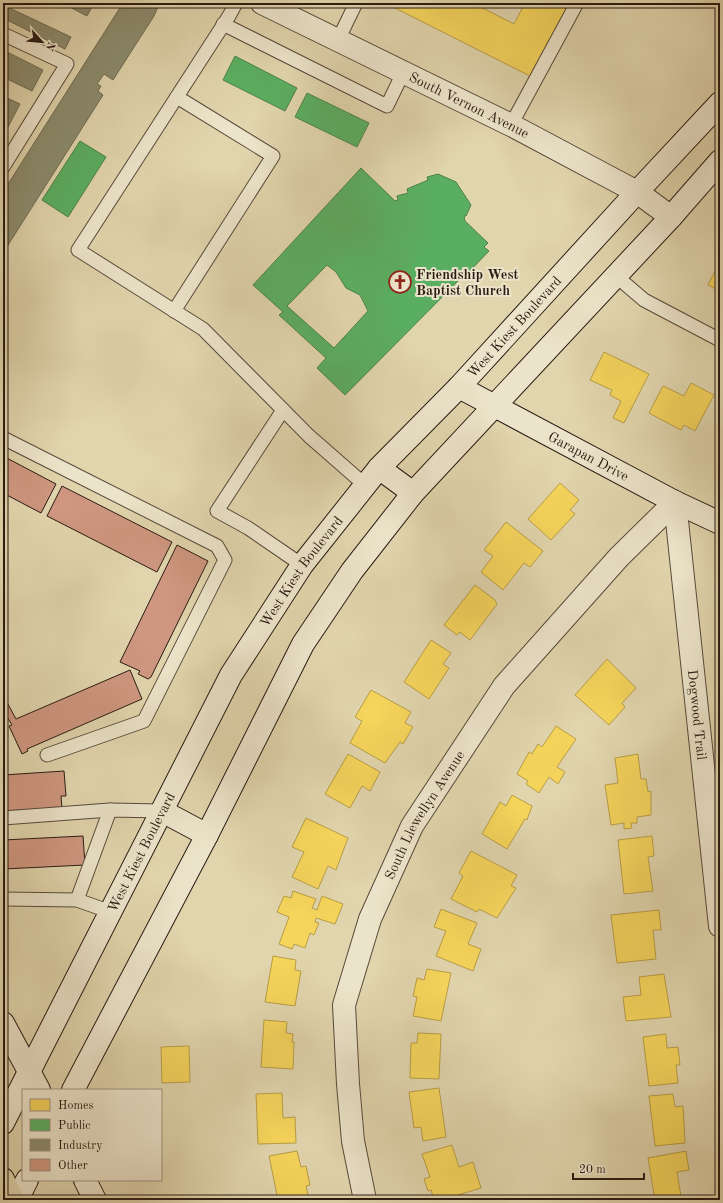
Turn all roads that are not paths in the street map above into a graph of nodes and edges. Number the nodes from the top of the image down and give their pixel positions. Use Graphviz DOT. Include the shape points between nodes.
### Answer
graph roads {
  1 [pos="236,3"];
  2 [pos="262,3"];
  3 [pos="356,3"];
  4 [pos="576,3"];
  5 [pos="223,24"];
  6 [pos="3,34"];
  7 [pos="338,40"];
  8 [pos="403,73"];
  9 [pos="176,97"];
  10 [pos="720,104"];
  11 [pos="511,125"];
  12 [pos="720,161"];
  13 [pos="3,167"];
  14 [pos="637,192"];
  15 [pos="671,217"];
  16 [pos="616,276"];
  17 [pos="174,311"];
  18 [pos="720,340"];
  19 [pos="459,386"];
  20 [pos="495,405"];
  21 [pos="283,410"];
  22 [pos="3,438"];
  23 [pos="379,468"];
  24 [pos="365,485"];
  25 [pos="413,493"];
  26 [pos="675,502"];
  27 [pos="720,522"];
  28 [pos="302,565"];
  29 [pos="47,755"];
  30 [pos="110,810"];
  31 [pos="162,811"];
  32 [pos="3,818"];
  33 [pos="207,835"];
  34 [pos="3,899"];
  35 [pos="77,900"];
  36 [pos="111,912"];
  37 [pos="720,926"];
  38 [pos="3,1023"];
  39 [pos="34,1081"];
  40 [pos="74,1089"];
  41 [pos="22,1097"];
  42 [pos="3,1123"];
  43 [pos="3,1179"];
  44 [pos="26,1181"];
  45 [pos="86,1181"];
  46 [pos="13,1200"];
  47 [pos="17,1200"];
  48 [pos="95,1200"];
  49 [pos="365,1200"];
  1 -- 5 [label="lane"];
  2 -- 7 [label="main road, South Vernon Avenue"];
  3 -- 7 [label="lane"];
  4 -- 11 [label="lane"];
  5 -- 8 [label="lane" via="387,106"];
  5 -- 9 [label="lane"];
  6 -- 13 [label="lane" via="66,64"];
  7 -- 8 [label="main road, South Vernon Avenue"];
  8 -- 11 [label="main road, South Vernon Avenue"];
  9 -- 17 [label="lane" via="78,250"];
  9 -- 17 [label="lane" via="273,156"];
  10 -- 14 [label="main road, West Kiest Boulevard"];
  11 -- 14 [label="main road, South Vernon Avenue"];
  12 -- 15 [label="main road"];
  14 -- 15 [label="main road, South Vernon Avenue"];
  14 -- 19 [label="main road, West Kiest Boulevard"];
  15 -- 16 [label="main road"];
  16 -- 18 [label="lane" via="644,300"];
  16 -- 20 [label="main road"];
  17 -- 21 [label="lane" via="204,329"];
  19 -- 20 [label="main road, Garapan Drive"];
  19 -- 23 [label="main road, West Kiest Boulevard"];
  20 -- 25 [label="main road"];
  20 -- 26 [label="main road, Garapan Drive"];
  21 -- 24 [label="lane" via="308,436"];
  21 -- 28 [label="lane" via="217,511 248,528"];
  22 -- 29 [label="lane" via="217,546 225,560 144,721"];
  23 -- 24 [label="main road, West Kiest Boulevard"];
  23 -- 25 [label="main road"];
  24 -- 28 [label="main road, West Kiest Boulevard"];
  25 -- 33 [label="main road" via="352,571 303,644"];
  26 -- 27 [label="main road, Garapan Drive"];
  26 -- 37 [label="main road, Dogwood Trail"];
  26 -- 49 [label="main road, South Llewellyn Avenue" via="619,557 504,686 412,826 370,919 344,1005 353,1141"];
  28 -- 31 [label="main road, West Kiest Boulevard" via="231,675"];
  30 -- 31 [label="lane"];
  30 -- 32 [label="lane"];
  30 -- 35 [label="lane"];
  31 -- 33 [label="main road"];
  31 -- 36 [label="main road, West Kiest Boulevard"];
  33 -- 40 [label="main road"];
  34 -- 35 [label="lane"];
  35 -- 36 [label="lane"];
  36 -- 39 [label="main road, West Kiest Boulevard"];
  38 -- 39 [label="main road"];
  41 -- 42 [label="main road, West Kiest Boulevard"];
  43 -- 46 [label="highway"];
  44 -- 47 [label="main road"];
  45 -- 48 [label="main road"];
}
